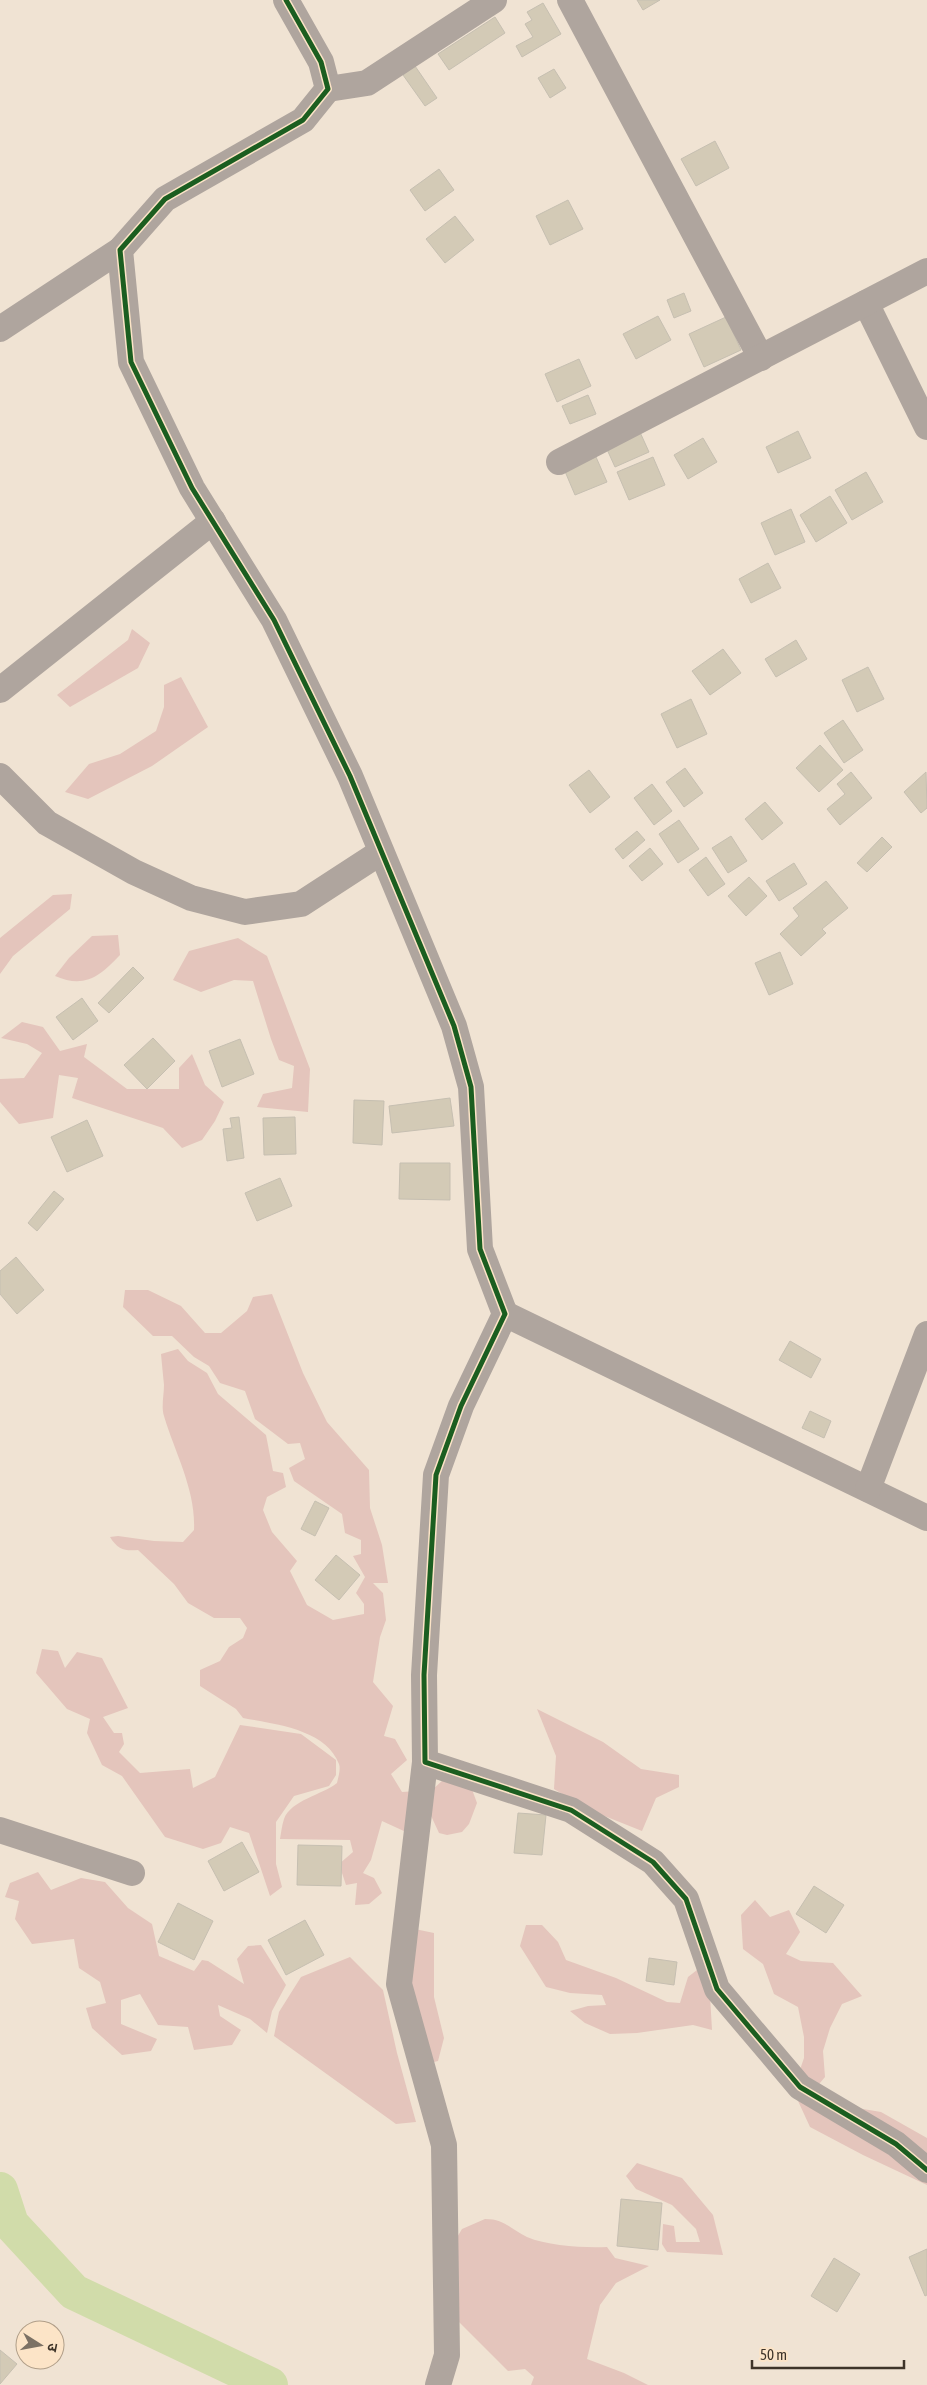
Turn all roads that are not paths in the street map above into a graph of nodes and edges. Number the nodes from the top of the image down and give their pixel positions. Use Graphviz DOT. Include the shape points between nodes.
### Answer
graph roads {
  1 [pos="286,0"];
  2 [pos="494,0"];
  3 [pos="570,0"];
  4 [pos="328,89"];
  5 [pos="120,250"];
  6 [pos="927,271"];
  7 [pos="866,303"];
  8 [pos="0,329"];
  9 [pos="761,358"];
  10 [pos="927,427"];
  11 [pos="559,462"];
  12 [pos="213,521"];
  13 [pos="0,690"];
  14 [pos="0,776"];
  15 [pos="381,852"];
  16 [pos="505,1314"];
  17 [pos="927,1334"];
  18 [pos="868,1489"];
  19 [pos="927,1518"];
  20 [pos="424,1762"];
  21 [pos="0,1830"];
  22 [pos="132,1873"];
  23 [pos="927,2170"];
  24 [pos="438,2385"];
  1 -- 4 [label="street" via="321,62"];
  2 -- 4 [label="street" via="367,83"];
  3 -- 9 [label="street"];
  4 -- 5 [label="street" via="303,120 164,199"];
  5 -- 8 [label="street"];
  5 -- 12 [label="street" via="131,362 192,488"];
  6 -- 7 [label="street"];
  7 -- 9 [label="street"];
  7 -- 10 [label="street"];
  9 -- 11 [label="street"];
  12 -- 13 [label="street"];
  12 -- 15 [label="street" via="274,620 350,776"];
  14 -- 15 [label="street" via="47,823 134,872 191,898 245,912 301,904"];
  15 -- 16 [label="street" via="454,1026 471,1087 480,1249"];
  16 -- 18 [label="street"];
  16 -- 20 [label="street" via="461,1406 436,1476 424,1675"];
  17 -- 18 [label="street"];
  18 -- 19 [label="street"];
  20 -- 23 [label="street" via="571,1810 653,1862 686,1899 717,1989 800,2086 896,2144"];
  20 -- 24 [label="street" via="399,1984 444,2146 447,2355"];
  21 -- 22 [label="street"];
}
